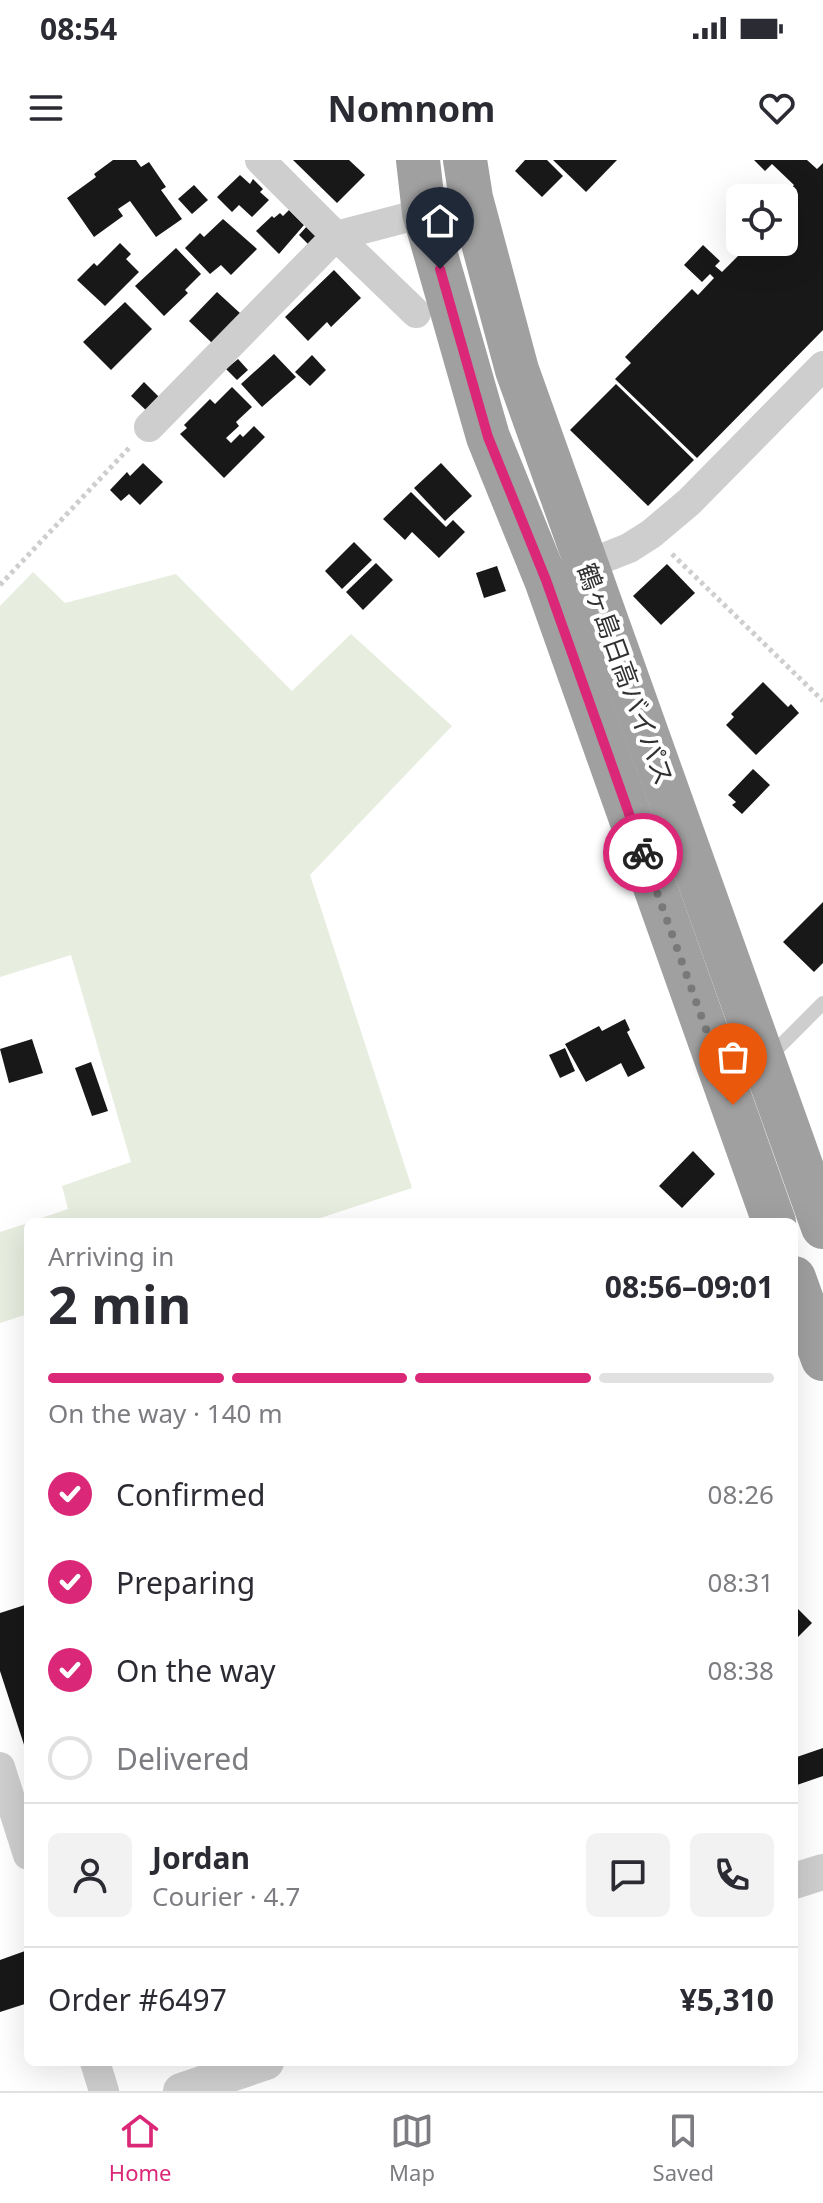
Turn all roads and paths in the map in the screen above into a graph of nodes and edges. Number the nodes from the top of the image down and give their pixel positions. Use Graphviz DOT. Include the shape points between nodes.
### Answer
graph roads {
  1 [pos="260,160"];
  2 [pos="418,160"];
  3 [pos="465,160"];
  4 [pos="424,213"];
  5 [pos="336,236"];
  6 [pos="416,313"];
  7 [pos="823,366"];
  8 [pos="149,427"];
  9 [pos="651,534"];
  10 [pos="566,573"];
  11 [pos="0,585"];
  12 [pos="823,701"];
  13 [pos="823,1003"];
  14 [pos="765,1061"];
  15 [pos="773,1218"];
  16 [pos="823,1227"];
  17 [pos="798,1289"];
  18 [pos="823,1359"];
  19 [pos="0,1767"];
  20 [pos="24,1842"];
  21 [pos="823,1872"];
  22 [pos="798,1880"];
  23 [pos="96,2066"];
  24 [pos="254,2066"];
  25 [pos="104,2091"];
  26 [pos="181,2091"];
  1 -- 5 [label="street"];
  2 -- 4 [label="highway, 鶴ヶ島日高バイパス"];
  3 -- 10 [label="highway, 鶴ヶ島日高バイパス"];
  4 -- 5 [label="street"];
  4 -- 10 [label="highway, 鶴ヶ島日高バイパス" via="488,437"];
  5 -- 6 [label="street"];
  5 -- 8 [label="street"];
  7 -- 9 [label="street"];
  8 -- 11 [label="path"];
  9 -- 10 [label="street"];
  9 -- 12 [label="path"];
  10 -- 14 [label="highway, 鶴ヶ島日高バイパス"];
  10 -- 15 [label="highway, 鶴ヶ島日高バイパス"];
  13 -- 14 [label="lane"];
  14 -- 16 [label="highway, 鶴ヶ島日高バイパス"];
  17 -- 18 [label="highway"];
  19 -- 20 [label="street"];
  21 -- 22 [label="street"];
  23 -- 25 [label="street"];
  24 -- 26 [label="street"];
}
